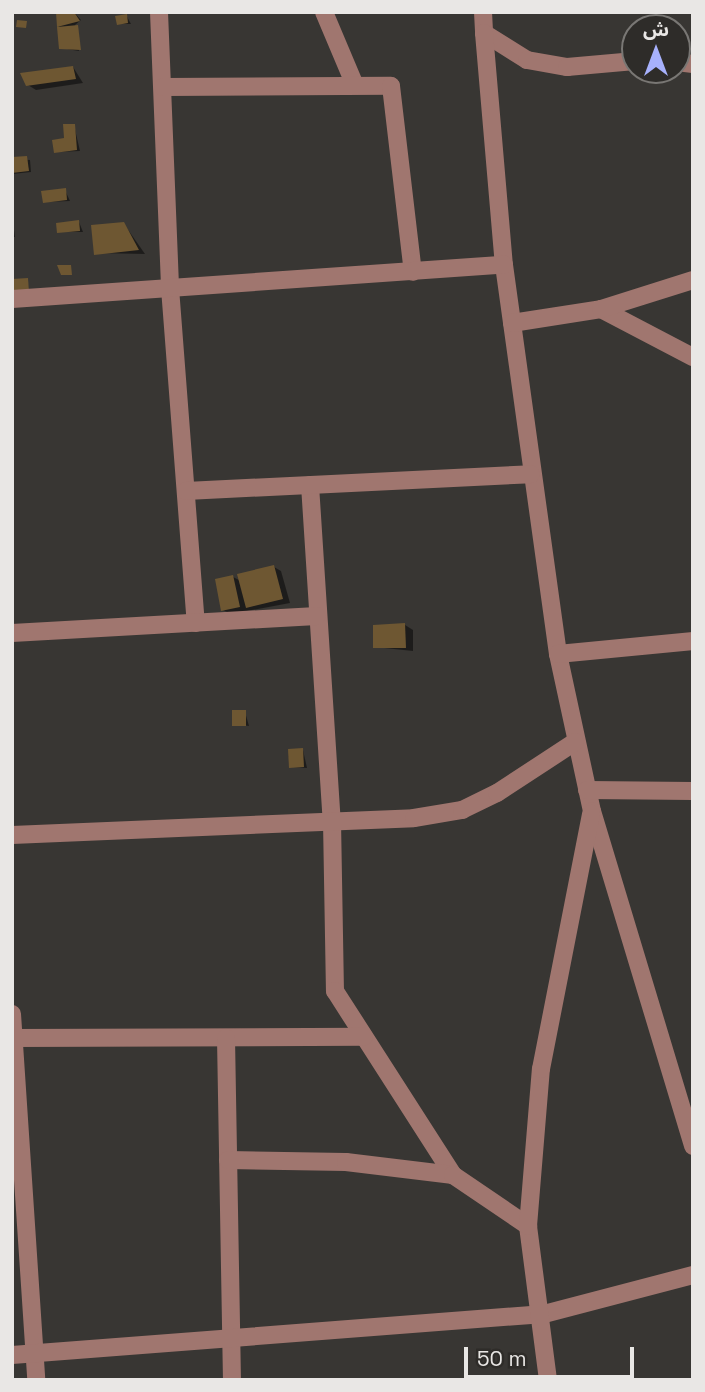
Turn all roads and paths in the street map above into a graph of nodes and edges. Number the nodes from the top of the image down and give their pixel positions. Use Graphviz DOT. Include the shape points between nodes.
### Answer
graph roads {
  1 [pos="159,12"];
  2 [pos="324,12"];
  3 [pos="483,12"];
  4 [pos="484,33"];
  5 [pos="621,62"];
  6 [pos="354,83"];
  7 [pos="163,87"];
  8 [pos="504,265"];
  9 [pos="412,272"];
  10 [pos="693,280"];
  11 [pos="170,288"];
  12 [pos="12,299"];
  13 [pos="601,309"];
  14 [pos="512,323"];
  15 [pos="693,357"];
  16 [pos="531,474"];
  17 [pos="310,485"];
  18 [pos="186,491"];
  19 [pos="317,615"];
  20 [pos="195,623"];
  21 [pos="12,633"];
  22 [pos="693,641"];
  23 [pos="558,654"];
  24 [pos="575,742"];
  25 [pos="587,790"];
  26 [pos="693,790"];
  27 [pos="592,811"];
  28 [pos="332,821"];
  29 [pos="12,835"];
  30 [pos="12,1014"];
  31 [pos="363,1037"];
  32 [pos="13,1038"];
  33 [pos="226,1038"];
  34 [pos="693,1146"];
  35 [pos="229,1160"];
  36 [pos="453,1175"];
  37 [pos="528,1226"];
  38 [pos="693,1275"];
  39 [pos="544,1314"];
  40 [pos="229,1339"];
  41 [pos="34,1353"];
  42 [pos="12,1355"];
  43 [pos="36,1380"];
  44 [pos="232,1380"];
  45 [pos="548,1380"];
  1 -- 7 [label="street"];
  2 -- 6 [label="street"];
  3 -- 4 [label="street"];
  4 -- 5 [label="street" via="546,66"];
  4 -- 8 [label="street"];
  6 -- 7 [label="street"];
  6 -- 9 [label="street" via="391,86 396,94"];
  7 -- 11 [label="street"];
  8 -- 9 [label="street"];
  8 -- 14 [label="street"];
  9 -- 11 [label="street"];
  10 -- 13 [label="street"];
  11 -- 12 [label="street"];
  11 -- 18 [label="street"];
  13 -- 14 [label="street"];
  13 -- 15 [label="street"];
  14 -- 16 [label="street"];
  16 -- 17 [label="street"];
  16 -- 23 [label="street"];
  17 -- 18 [label="street"];
  17 -- 19 [label="street"];
  18 -- 20 [label="street"];
  19 -- 20 [label="street"];
  19 -- 28 [label="street"];
  20 -- 21 [label="street"];
  22 -- 23 [label="street"];
  23 -- 24 [label="street"];
  24 -- 25 [label="street"];
  24 -- 28 [label="street" via="462,810"];
  25 -- 26 [label="street"];
  25 -- 27 [label="street"];
  27 -- 34 [label="street"];
  27 -- 37 [label="street" via="541,1069"];
  28 -- 29 [label="street"];
  28 -- 31 [label="street" via="335,991"];
  30 -- 32 [label="street"];
  31 -- 33 [label="street"];
  31 -- 36 [label="street"];
  32 -- 33 [label="street"];
  32 -- 41 [label="street"];
  33 -- 35 [label="street"];
  35 -- 36 [label="street" via="346,1162"];
  35 -- 40 [label="street"];
  36 -- 37 [label="street"];
  37 -- 39 [label="street"];
  38 -- 39 [label="street"];
  39 -- 40 [label="street"];
  39 -- 45 [label="street"];
  40 -- 41 [label="street"];
  40 -- 44 [label="street"];
  41 -- 42 [label="street"];
  41 -- 43 [label="street"];
}
